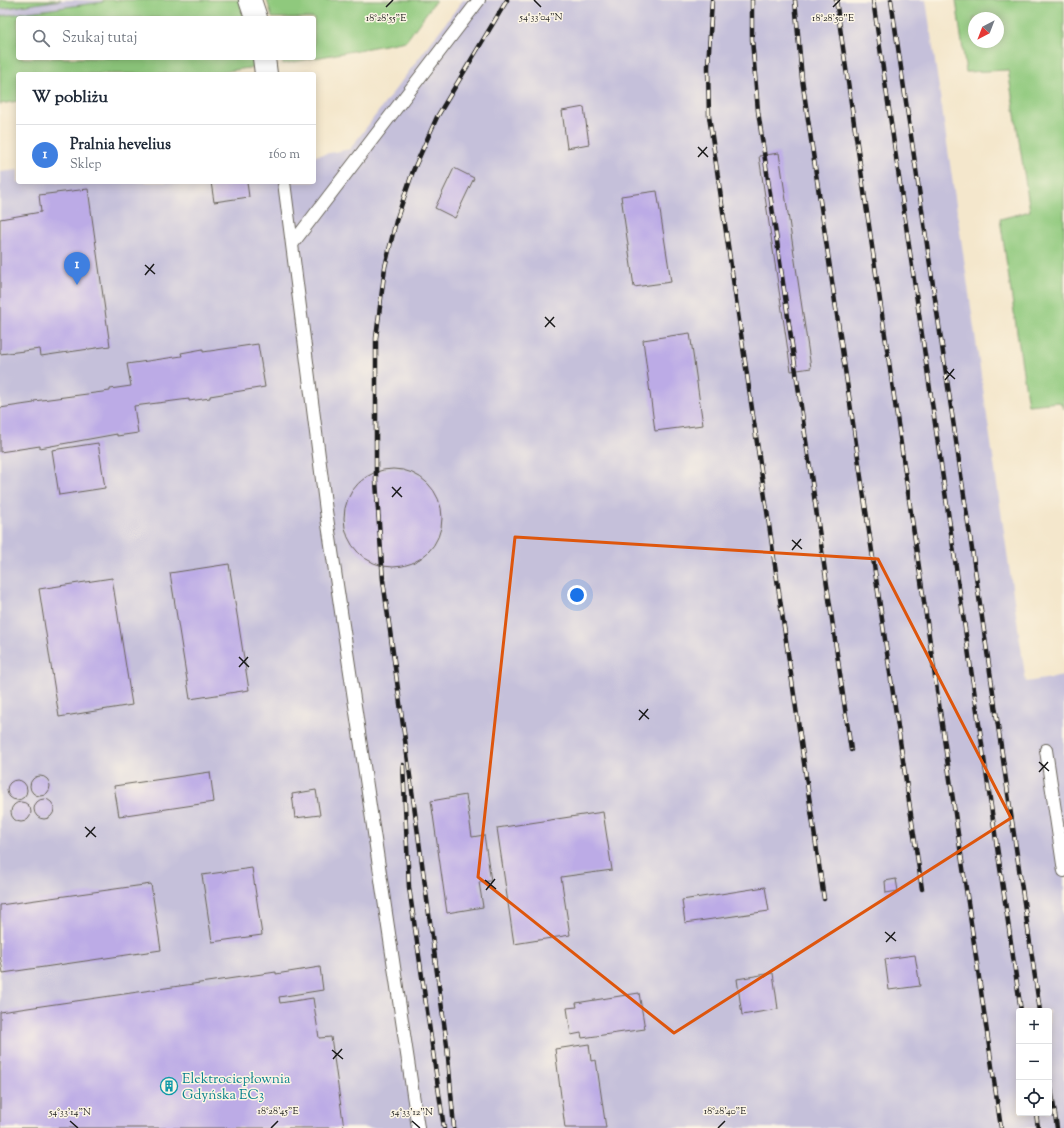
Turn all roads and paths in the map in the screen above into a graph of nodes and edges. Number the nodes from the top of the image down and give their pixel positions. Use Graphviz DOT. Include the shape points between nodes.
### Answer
graph roads {
  1 [pos="250,0"];
  2 [pos="479,0"];
  3 [pos="255,16"];
  4 [pos="264,60"];
  5 [pos="266,72"];
  6 [pos="284,184"];
  7 [pos="293,243"];
  8 [pos="1046,750"];
  9 [pos="1064,870"];
  10 [pos="418,1128"];
  1 -- 3 [label="street"];
  2 -- 7 [label="lane"];
  4 -- 5 [label="street"];
  6 -- 7 [label="lane"];
  7 -- 10 [label="lane" via="327,519"];
  8 -- 9 [label="lane"];
}
